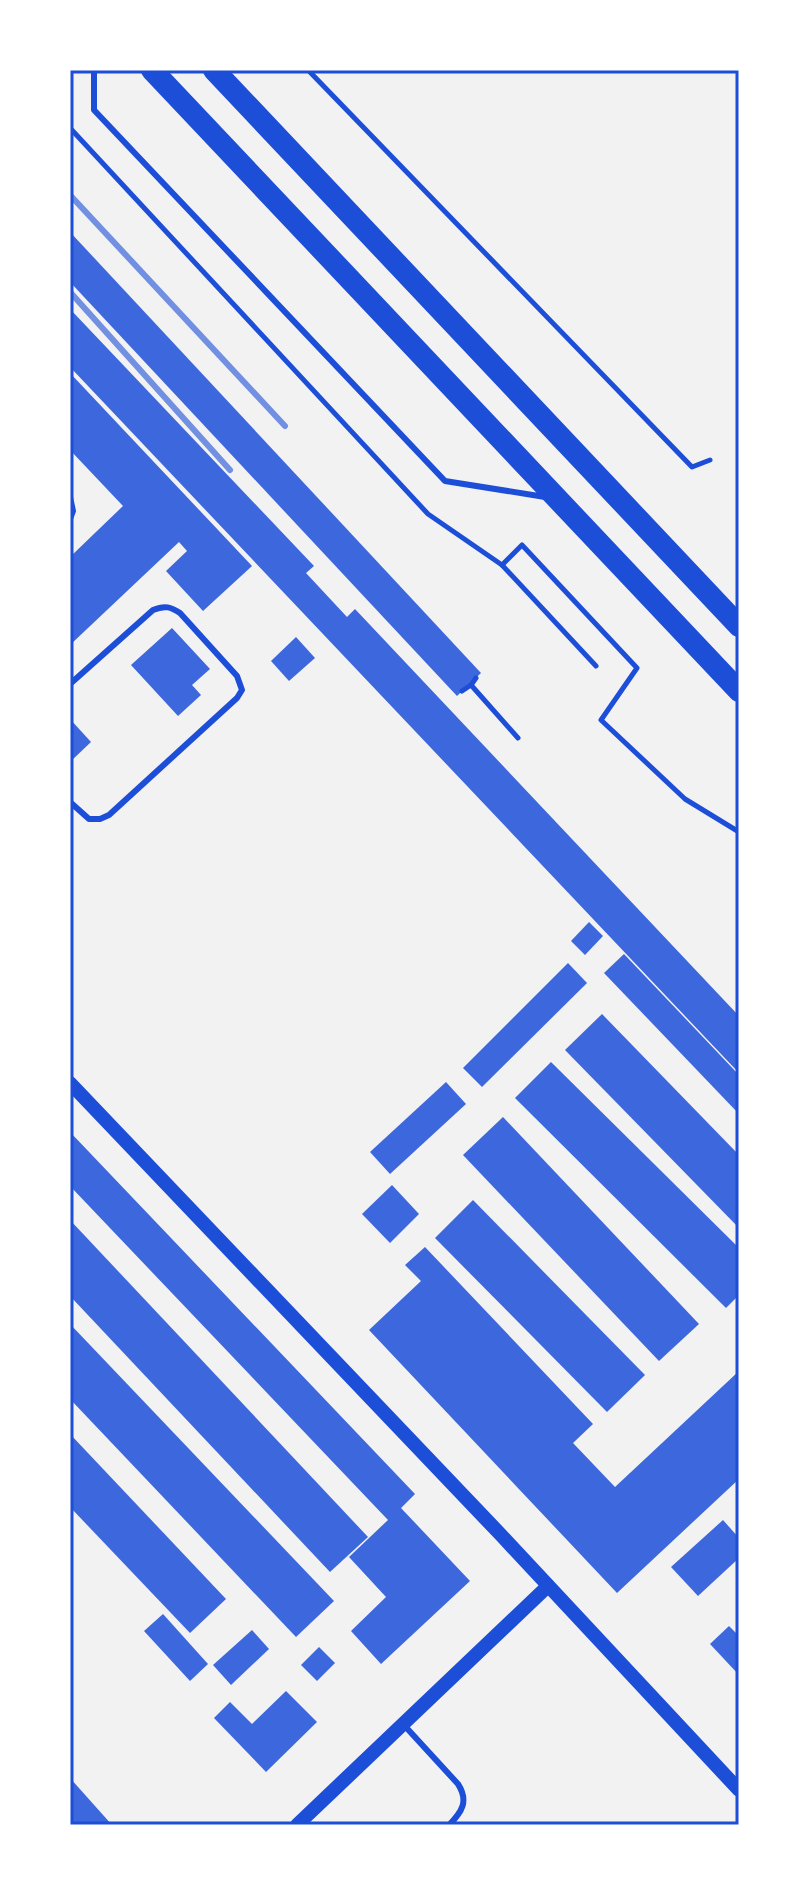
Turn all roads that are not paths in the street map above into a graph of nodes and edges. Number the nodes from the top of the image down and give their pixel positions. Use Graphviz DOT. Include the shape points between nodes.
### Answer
graph roads {
  1 [pos="94,70"];
  2 [pos="152,70"];
  3 [pos="214,70"];
  4 [pos="70,497"];
  5 [pos="560,500"];
  6 [pos="70,519"];
  7 [pos="739,626"];
  8 [pos="70,684"];
  9 [pos="739,691"];
  10 [pos="70,802"];
  11 [pos="70,1083"];
  12 [pos="548,1586"];
  13 [pos="403,1724"];
  14 [pos="739,1790"];
  15 [pos="297,1825"];
  16 [pos="449,1825"];
  1 -- 5 [label="lane" via="94,110 445,481"];
  2 -- 5 [label="highway"];
  3 -- 7 [label="highway"];
  4 -- 6 [label="lane"];
  5 -- 9 [label="highway"];
  8 -- 10 [label="lane" via="163,606 180,613 237,676 242,690 109,815 89,819"];
  11 -- 12 [label="street"];
  12 -- 13 [label="street"];
  12 -- 14 [label="street"];
  13 -- 15 [label="street"];
  13 -- 16 [label="lane" via="464,1793 465,1803"];
}
